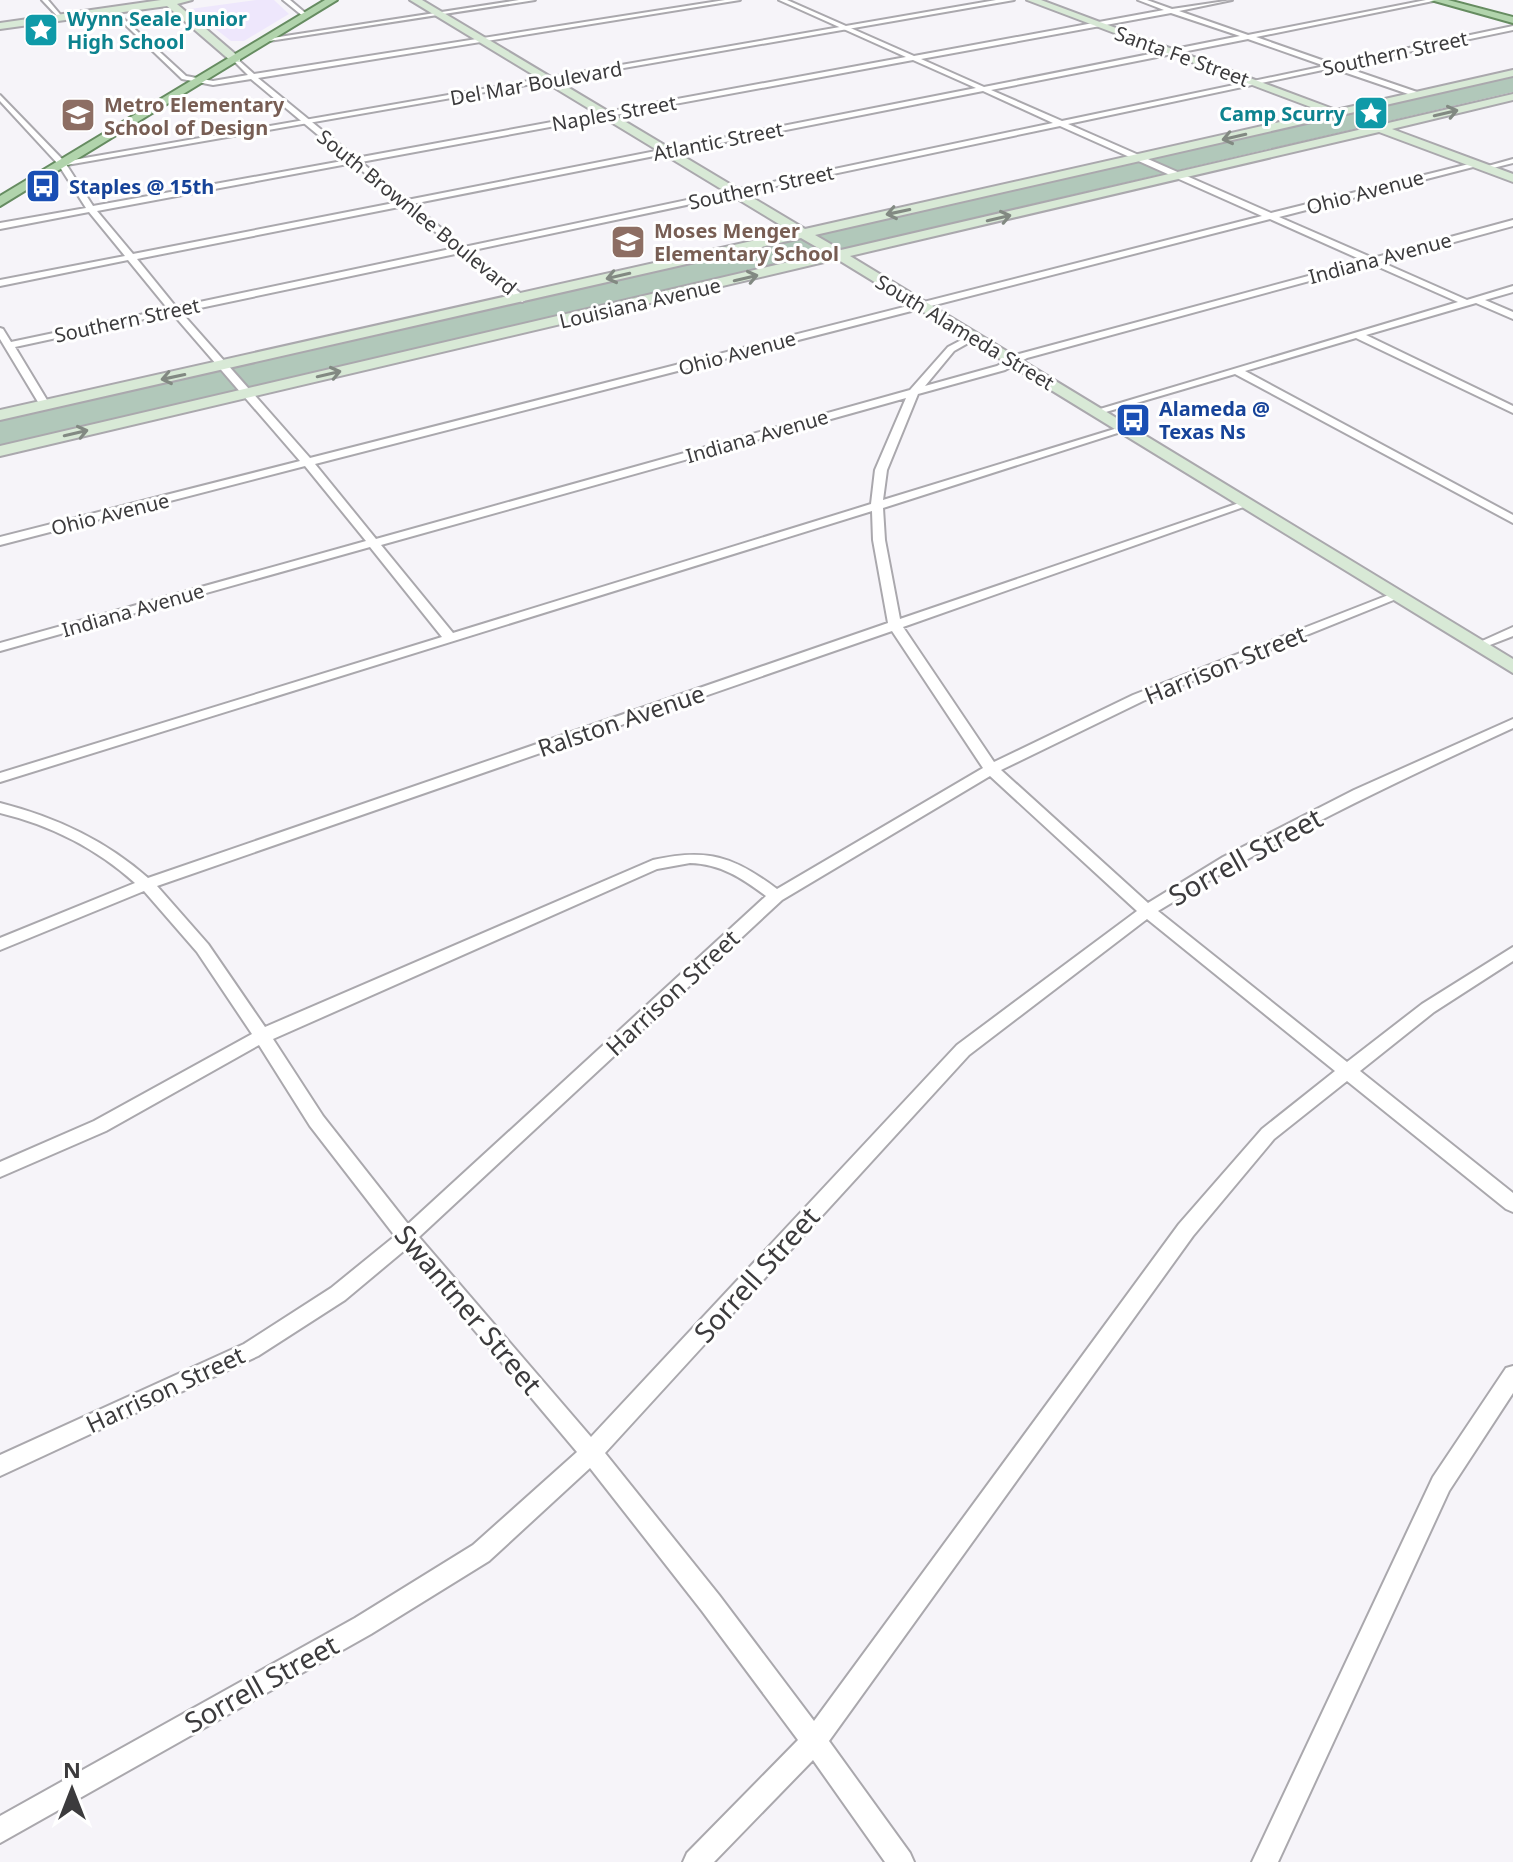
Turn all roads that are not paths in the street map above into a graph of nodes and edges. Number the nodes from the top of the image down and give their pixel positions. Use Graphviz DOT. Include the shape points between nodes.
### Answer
graph roads {
  1 [pos="45,0"];
  2 [pos="187,0"];
  3 [pos="286,0"];
  4 [pos="332,0"];
  5 [pos="415,0"];
  6 [pos="532,0"];
  7 [pos="737,0"];
  8 [pos="782,0"];
  9 [pos="1010,0"];
  10 [pos="1032,0"];
  11 [pos="1141,0"];
  12 [pos="1229,0"];
  13 [pos="1436,0"];
  14 [pos="1458,0"];
  15 [pos="167,1"];
  16 [pos="112,11"];
  17 [pos="1171,11"];
  18 [pos="1513,13"];
  19 [pos="438,14"];
  20 [pos="306,16"];
  21 [pos="62,18"];
  22 [pos="1513,20"];
  23 [pos="1097,24"];
  24 [pos="0,26"];
  25 [pos="1513,28"];
  26 [pos="844,29"];
  27 [pos="1248,37"];
  28 [pos="269,39"];
  29 [pos="483,40"];
  30 [pos="1172,52"];
  31 [pos="911,58"];
  32 [pos="236,60"];
  33 [pos="1333,66"];
  34 [pos="1513,73"];
  35 [pos="253,77"];
  36 [pos="549,81"];
  37 [pos="199,82"];
  38 [pos="1254,83"];
  39 [pos="981,90"];
  40 [pos="1417,95"];
  41 [pos="0,97"];
  42 [pos="1513,97"];
  43 [pos="606,114"];
  44 [pos="1338,114"];
  45 [pos="15,115"];
  46 [pos="0,117"];
  47 [pos="306,121"];
  48 [pos="1059,124"];
  49 [pos="1379,128"];
  50 [pos="666,152"];
  51 [pos="1139,159"];
  52 [pos="356,160"];
  53 [pos="1513,161"];
  54 [pos="61,163"];
  55 [pos="1480,166"];
  56 [pos="1181,175"];
  57 [pos="1513,178"];
  58 [pos="733,192"];
  59 [pos="0,202"];
  60 [pos="405,203"];
  61 [pos="91,209"];
  62 [pos="1269,217"];
  63 [pos="1513,223"];
  64 [pos="0,226"];
  65 [pos="802,233"];
  66 [pos="463,249"];
  67 [pos="841,256"];
  68 [pos="130,257"];
  69 [pos="1370,261"];
  70 [pos="0,283"];
  71 [pos="1513,289"];
  72 [pos="522,299"];
  73 [pos="1472,302"];
  74 [pos="919,306"];
  75 [pos="174,310"];
  76 [pos="1513,316"];
  77 [pos="0,331"];
  78 [pos="1359,336"];
  79 [pos="972,338"];
  80 [pos="9,345"];
  81 [pos="1012,362"];
  82 [pos="222,366"];
  83 [pos="1239,372"];
  84 [pos="914,392"];
  85 [pos="249,393"];
  86 [pos="45,405"];
  87 [pos="1513,410"];
  88 [pos="1095,412"];
  89 [pos="0,415"];
  90 [pos="1125,429"];
  91 [pos="0,451"];
  92 [pos="309,464"];
  93 [pos="1246,504"];
  94 [pos="877,506"];
  95 [pos="1513,520"];
  96 [pos="0,541"];
  97 [pos="374,543"];
  98 [pos="1395,597"];
  99 [pos="895,625"];
  100 [pos="1513,631"];
  101 [pos="450,638"];
  102 [pos="1477,646"];
  103 [pos="0,647"];
  104 [pos="1513,667"];
  105 [pos="1513,723"];
  106 [pos="991,769"];
  107 [pos="0,778"];
  108 [pos="0,808"];
  109 [pos="146,884"];
  110 [pos="776,896"];
  111 [pos="1147,911"];
  112 [pos="0,944"];
  113 [pos="1513,953"];
  114 [pos="260,1037"];
  115 [pos="1345,1072"];
  116 [pos="0,1170"];
  117 [pos="1513,1204"];
  118 [pos="408,1236"];
  119 [pos="1513,1375"];
  120 [pos="591,1453"];
  121 [pos="0,1466"];
  122 [pos="816,1739"];
  123 [pos="0,1830"];
  124 [pos="696,1862"];
  125 [pos="901,1862"];
  126 [pos="1265,1862"];
  1 -- 21 [label="street"];
  2 -- 15 [label="main road"];
  3 -- 20 [label="street"];
  4 -- 20 [label="main road"];
  5 -- 19 [label="main road, South Alameda Street"];
  6 -- 19 [label="street"];
  7 -- 29 [label="street"];
  8 -- 26 [label="street"];
  9 -- 26 [label="street, Del Mar Boulevard"];
  10 -- 23 [label="main road, Santa Fe Street"];
  11 -- 17 [label="street"];
  12 -- 17 [label="street, Naples Street"];
  13 -- 22 [label="main road"];
  13 -- 27 [label="street, Atlantic Street"];
  14 -- 18 [label="main road"];
  15 -- 16 [label="main road"];
  15 -- 32 [label="main road, South Brownlee Boulevard"];
  16 -- 21 [label="main road"];
  16 -- 37 [label="street" via="184,78"];
  17 -- 23 [label="street, Naples Street"];
  17 -- 27 [label="street"];
  19 -- 28 [label="street"];
  19 -- 29 [label="main road, South Alameda Street"];
  20 -- 28 [label="main road"];
  21 -- 24 [label="main road"];
  23 -- 30 [label="main road, Santa Fe Street"];
  23 -- 31 [label="street, Naples Street"];
  25 -- 33 [label="street, Southern Street"];
  26 -- 31 [label="street"];
  26 -- 36 [label="street, Del Mar Boulevard"];
  27 -- 30 [label="street, Atlantic Street"];
  27 -- 33 [label="street"];
  28 -- 32 [label="main road"];
  29 -- 35 [label="street"];
  29 -- 36 [label="main road, South Alameda Street"];
  30 -- 38 [label="main road, Santa Fe Street"];
  30 -- 39 [label="street, Atlantic Street"];
  31 -- 39 [label="street"];
  31 -- 43 [label="street, Naples Street"];
  32 -- 35 [label="street, South Brownlee Boulevard"];
  32 -- 37 [label="main road"];
  33 -- 38 [label="street, Southern Street"];
  33 -- 40 [label="street"];
  34 -- 40 [label="main road, Louisiana Avenue"];
  35 -- 37 [label="street"];
  35 -- 47 [label="street, South Brownlee Boulevard"];
  36 -- 43 [label="main road, South Alameda Street"];
  36 -- 47 [label="street, Del Mar Boulevard"];
  37 -- 54 [label="main road"];
  38 -- 44 [label="main road, Santa Fe Street"];
  38 -- 48 [label="street, Southern Street"];
  39 -- 48 [label="street"];
  39 -- 50 [label="street, Atlantic Street"];
  40 -- 44 [label="main road, Louisiana Avenue"];
  41 -- 45 [label="street"];
  49 -- 42 [label="main road, Louisiana Avenue, one-way"];
  43 -- 50 [label="main road, South Alameda Street"];
  43 -- 52 [label="street, Naples Street"];
  44 -- 49 [label="main road, Santa Fe Street"];
  44 -- 51 [label="main road, Louisiana Avenue, one-way"];
  45 -- 46 [label="street"];
  45 -- 54 [label="street"];
  47 -- 52 [label="street, South Brownlee Boulevard"];
  47 -- 54 [label="street, Del Mar Boulevard"];
  48 -- 51 [label="street"];
  48 -- 58 [label="street, Southern Street"];
  49 -- 55 [label="main road, Santa Fe Street"];
  49 -- 56 [label="main road, Louisiana Avenue"];
  50 -- 58 [label="main road, South Alameda Street"];
  50 -- 60 [label="street, Atlantic Street"];
  51 -- 56 [label="street"];
  51 -- 65 [label="main road, Louisiana Avenue, one-way"];
  52 -- 60 [label="street, South Brownlee Boulevard"];
  52 -- 61 [label="street, Naples Street"];
  53 -- 55 [label="street, Ohio Avenue"];
  54 -- 59 [label="main road"];
  54 -- 61 [label="street"];
  55 -- 57 [label="main road, Santa Fe Street"];
  55 -- 62 [label="street, Ohio Avenue"];
  56 -- 62 [label="street"];
  67 -- 56 [label="main road, Louisiana Avenue, one-way"];
  58 -- 65 [label="main road, South Alameda Street"];
  58 -- 66 [label="street, Southern Street"];
  60 -- 66 [label="street, South Brownlee Boulevard"];
  60 -- 68 [label="street, Atlantic Street"];
  61 -- 64 [label="street, Naples Street"];
  61 -- 68 [label="street"];
  62 -- 69 [label="street"];
  62 -- 74 [label="street, Ohio Avenue"];
  63 -- 69 [label="street, Indiana Avenue"];
  65 -- 67 [label="main road, South Alameda Street"];
  65 -- 72 [label="main road, Louisiana Avenue, one-way"];
  66 -- 72 [label="street, South Brownlee Boulevard"];
  66 -- 75 [label="street, Southern Street"];
  67 -- 74 [label="main road, South Alameda Street"];
  85 -- 67 [label="main road, Louisiana Avenue, one-way"];
  68 -- 70 [label="street, Atlantic Street"];
  68 -- 75 [label="street"];
  69 -- 73 [label="street"];
  69 -- 81 [label="street, Indiana Avenue"];
  71 -- 73 [label="street"];
  72 -- 82 [label="main road, Louisiana Avenue"];
  73 -- 76 [label="street"];
  73 -- 78 [label="street"];
  74 -- 79 [label="main road, South Alameda Street"];
  74 -- 92 [label="street, Ohio Avenue"];
  75 -- 80 [label="street, Southern Street"];
  75 -- 82 [label="street"];
  77 -- 80 [label="street"];
  78 -- 83 [label="street"];
  78 -- 87 [label="street"];
  79 -- 81 [label="main road, South Alameda Street"];
  79 -- 84 [label="street" via="951,349"];
  80 -- 86 [label="street"];
  81 -- 84 [label="street, Indiana Avenue"];
  81 -- 88 [label="main road, South Alameda Street"];
  82 -- 85 [label="street"];
  82 -- 86 [label="main road, Louisiana Avenue, one-way"];
  83 -- 88 [label="street"];
  83 -- 95 [label="street"];
  84 -- 94 [label="street" via="881,470"];
  84 -- 97 [label="street, Indiana Avenue"];
  91 -- 85 [label="main road, Louisiana Avenue, one-way"];
  85 -- 92 [label="street"];
  86 -- 89 [label="main road, Louisiana Avenue"];
  88 -- 90 [label="main road, South Alameda Street"];
  90 -- 93 [label="main road, South Alameda Street"];
  90 -- 94 [label="street"];
  92 -- 96 [label="street, Ohio Avenue"];
  92 -- 97 [label="street"];
  93 -- 98 [label="main road, South Alameda Street"];
  93 -- 99 [label="street, Ralston Avenue"];
  94 -- 99 [label="street"];
  94 -- 101 [label="street"];
  97 -- 101 [label="street"];
  97 -- 103 [label="street, Indiana Avenue"];
  98 -- 102 [label="main road, South Alameda Street"];
  98 -- 106 [label="street, Harrison Street" via="1138,698"];
  99 -- 106 [label="street"];
  99 -- 109 [label="street, Ralston Avenue"];
  100 -- 102 [label="street"];
  101 -- 107 [label="street"];
  102 -- 104 [label="main road, South Alameda Street"];
  105 -- 111 [label="street, Sorrell Street" via="1359,793 1228,861"];
  106 -- 110 [label="street, Harrison Street"];
  106 -- 111 [label="street"];
  108 -- 109 [label="street, Swantner Street" via="65,830 111,854"];
  109 -- 112 [label="street, Ralston Avenue"];
  109 -- 114 [label="street, Swantner Street" via="211,954"];
  110 -- 114 [label="street" via="720,861 690,856 653,865"];
  110 -- 118 [label="street, Harrison Street"];
  111 -- 115 [label="street"];
  111 -- 120 [label="street, Sorrell Street" via="963,1050"];
  113 -- 115 [label="street" via="1428,1008"];
  114 -- 116 [label="street" via="100,1126"];
  114 -- 118 [label="street, Swantner Street" via="339,1152"];
  115 -- 117 [label="street"];
  115 -- 122 [label="street" via="1268,1134 1186,1230"];
  118 -- 120 [label="street, Swantner Street"];
  118 -- 121 [label="street, Harrison Street" via="338,1294 251,1350"];
  119 -- 126 [label="street" via="1441,1484"];
  120 -- 122 [label="street, Swantner Street"];
  120 -- 123 [label="street, Sorrell Street" via="481,1553 363,1626"];
  122 -- 124 [label="street"];
  122 -- 125 [label="street, Swantner Street"];
}
